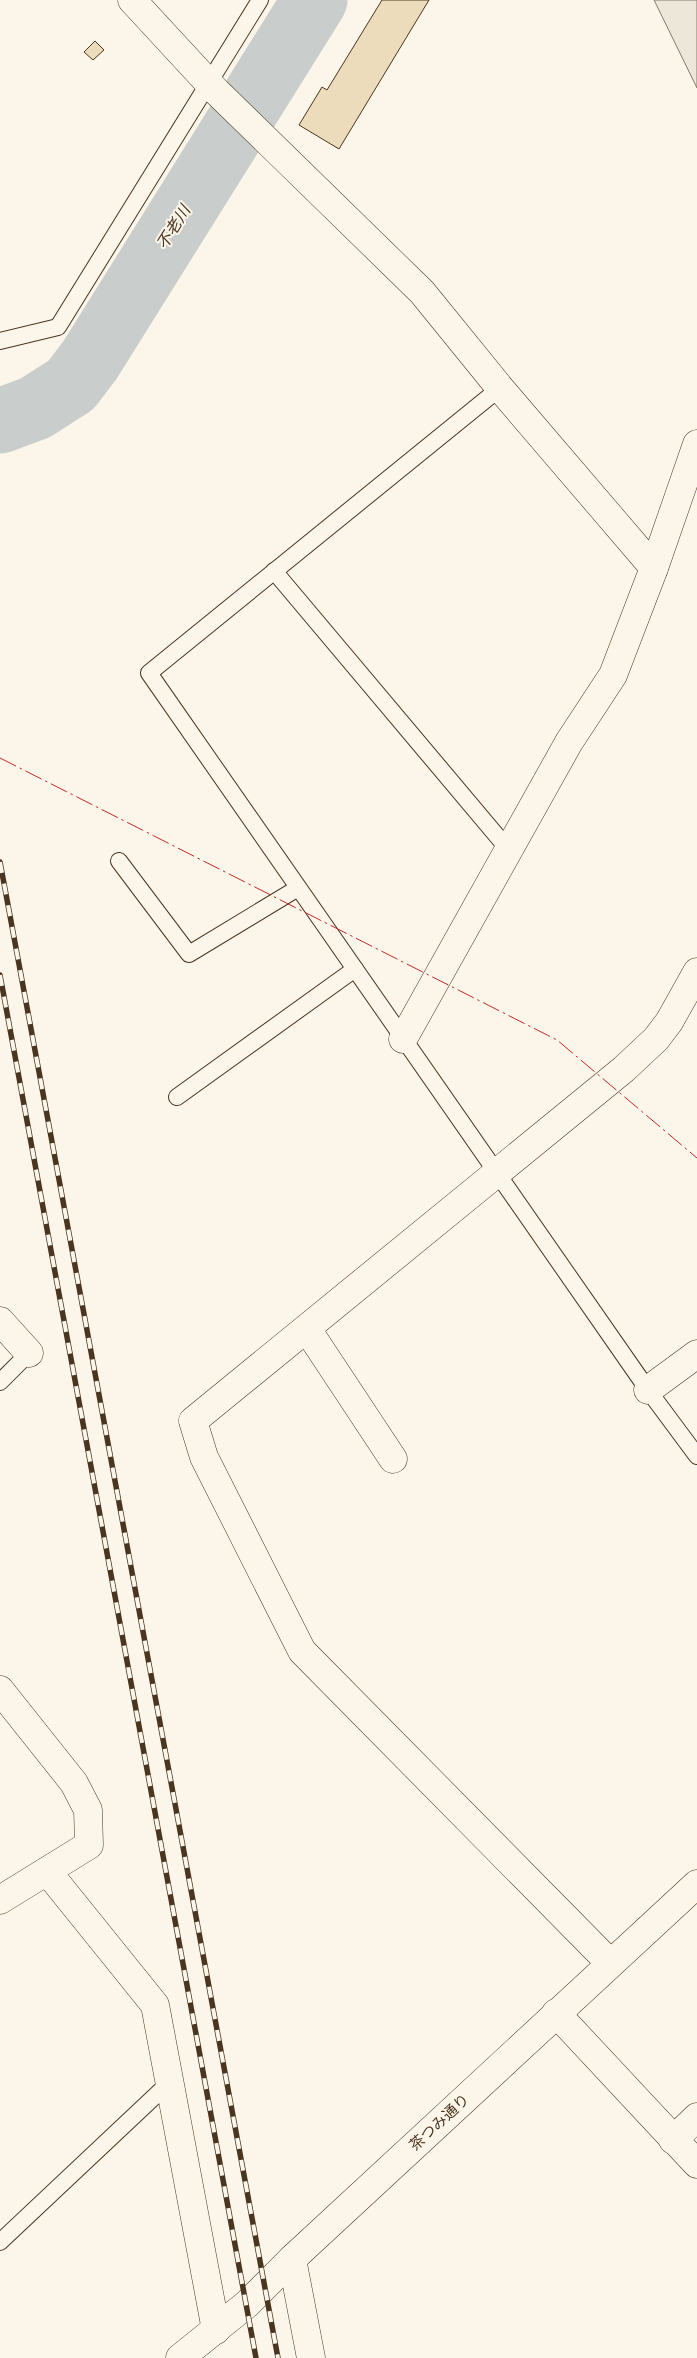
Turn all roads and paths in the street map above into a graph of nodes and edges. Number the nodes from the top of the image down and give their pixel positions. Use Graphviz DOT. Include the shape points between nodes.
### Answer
graph roads {
  1 [pos="132,0"];
  2 [pos="260,0"];
  3 [pos="209,83"];
  4 [pos="0,341"];
  5 [pos="500,388"];
  6 [pos="697,444"];
  7 [pos="654,568"];
  8 [pos="274,571"];
  9 [pos="508,849"];
  10 [pos="119,861"];
  11 [pos="298,888"];
  12 [pos="355,969"];
  13 [pos="697,972"];
  14 [pos="404,1039"];
  15 [pos="177,1097"];
  16 [pos="497,1175"];
  17 [pos="0,1321"];
  18 [pos="307,1329"];
  19 [pos="30,1353"];
  20 [pos="697,1354"];
  21 [pos="0,1382"];
  22 [pos="648,1390"];
  23 [pos="697,1456"];
  24 [pos="393,1460"];
  25 [pos="0,1690"];
  26 [pos="46,1871"];
  27 [pos="697,1884"];
  28 [pos="3,1892"];
  29 [pos="610,1963"];
  30 [pos="556,2013"];
  31 [pos="170,2081"];
  32 [pos="697,2118"];
  33 [pos="673,2140"];
  34 [pos="697,2164"];
  35 [pos="0,2242"];
  36 [pos="292,2259"];
  37 [pos="216,2330"];
  38 [pos="180,2358"];
  39 [pos="311,2358"];
  1 -- 3 [label="street"];
  2 -- 3 [label="lane"];
  3 -- 4 [label="lane" via="58,327"];
  3 -- 5 [label="street" via="422,292"];
  5 -- 7 [label="street"];
  5 -- 8 [label="lane"];
  6 -- 7 [label="street"];
  7 -- 9 [label="street" via="612,675 569,742"];
  8 -- 9 [label="lane"];
  8 -- 11 [label="lane" via="149,673"];
  9 -- 14 [label="street"];
  10 -- 11 [label="lane" via="188,954"];
  11 -- 12 [label="lane"];
  12 -- 14 [label="lane"];
  12 -- 15 [label="lane"];
  13 -- 16 [label="street" via="669,1022 656,1038 624,1069"];
  14 -- 16 [label="lane"];
  16 -- 18 [label="street"];
  16 -- 22 [label="lane"];
  17 -- 19 [label="street"];
  18 -- 24 [label="street"];
  18 -- 29 [label="street" via="193,1421 204,1456 302,1651"];
  19 -- 21 [label="lane"];
  20 -- 22 [label="street"];
  22 -- 23 [label="lane"];
  25 -- 26 [label="street" via="74,1783 88,1810 89,1845"];
  26 -- 28 [label="street"];
  26 -- 31 [label="street" via="155,2005"];
  27 -- 29 [label="street, 茶つみ通り"];
  29 -- 30 [label="street, 茶つみ通り"];
  30 -- 33 [label="street"];
  30 -- 36 [label="street, 茶つみ通り"];
  31 -- 35 [label="lane"];
  31 -- 37 [label="street"];
  32 -- 33 [label="street"];
  33 -- 34 [label="street"];
  36 -- 37 [label="street, 茶つみ通り"];
  36 -- 39 [label="street"];
  37 -- 38 [label="street, 茶つみ通り"];
}
